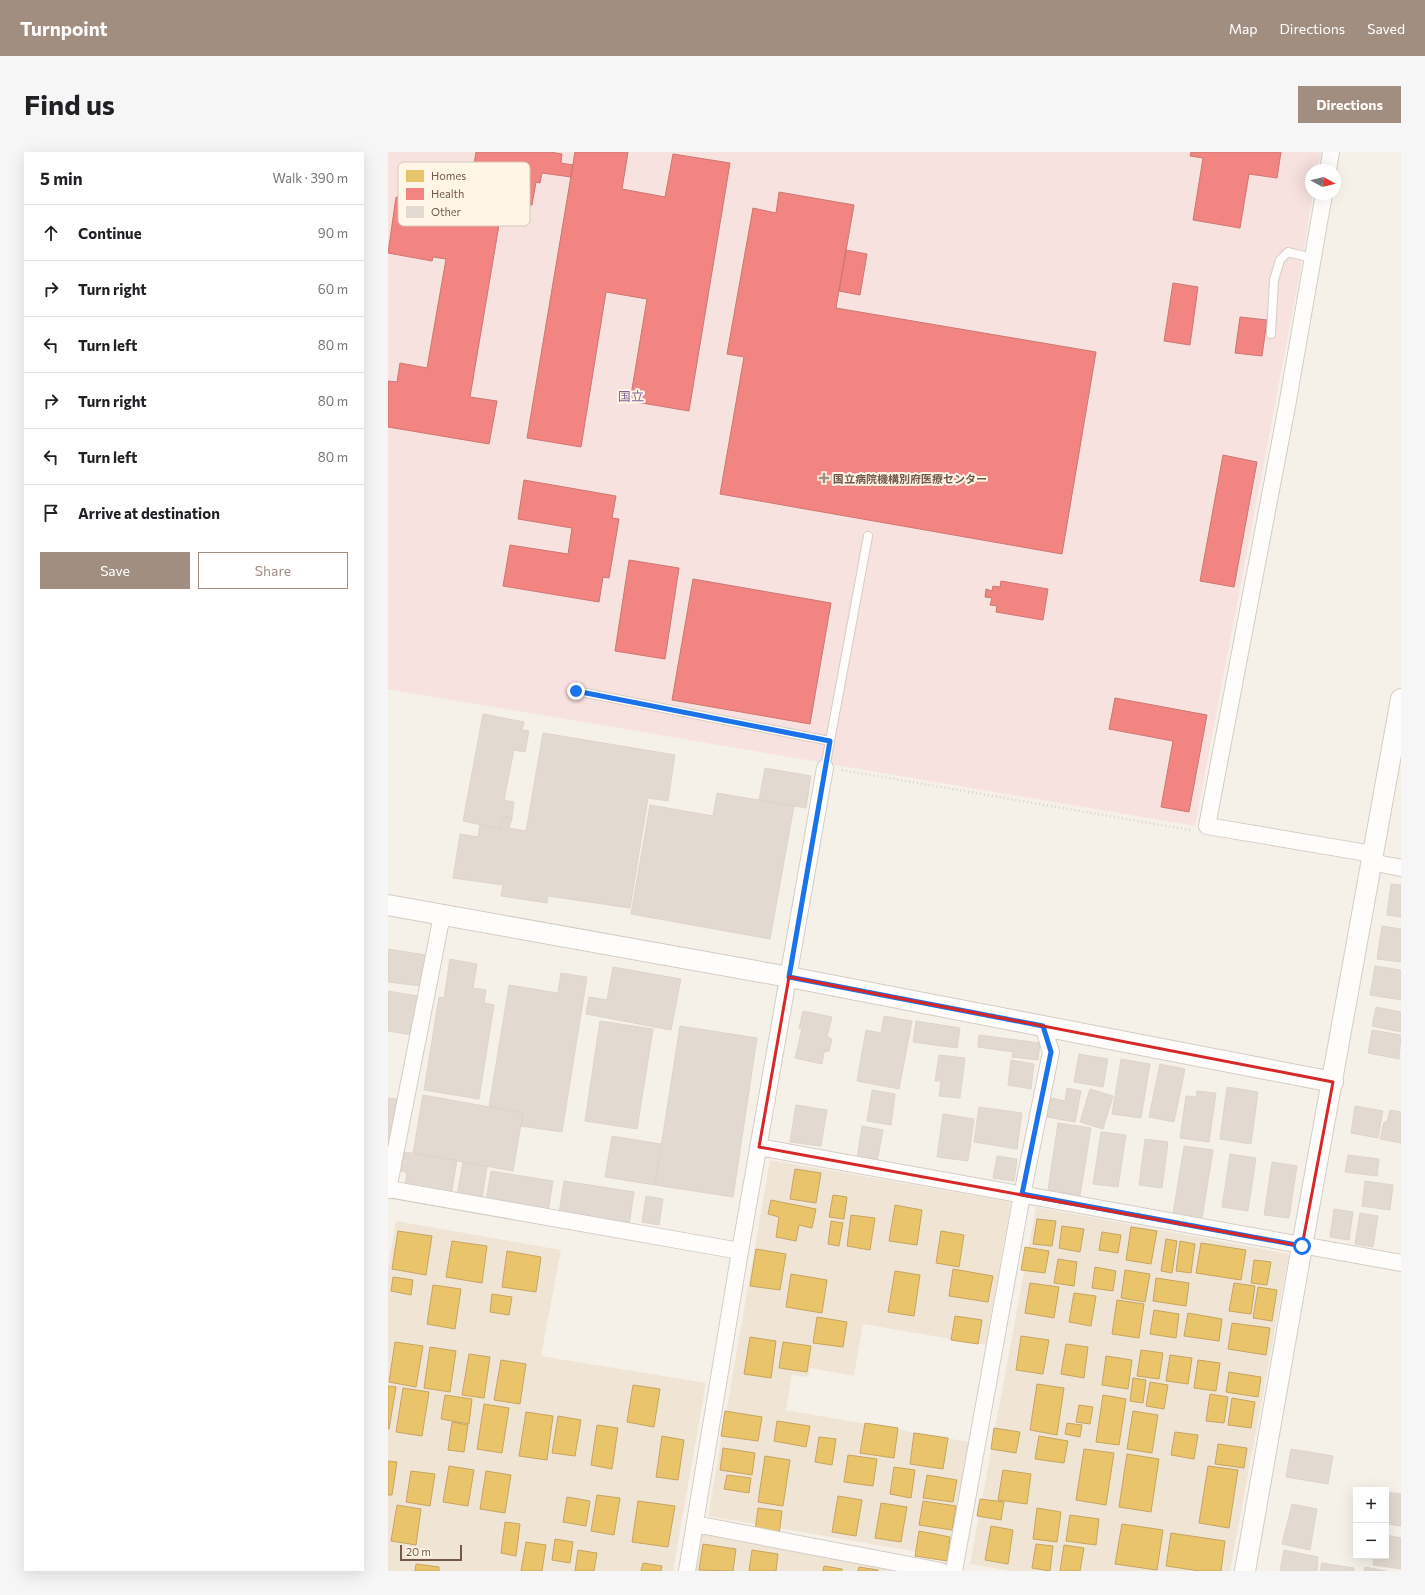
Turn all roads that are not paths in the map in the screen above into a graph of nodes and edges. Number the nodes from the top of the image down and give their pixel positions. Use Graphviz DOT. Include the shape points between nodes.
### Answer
graph roads {
  1 [pos="1331,152"];
  2 [pos="1329,164"];
  3 [pos="1323,200"];
  4 [pos="1312,258"];
  5 [pos="1270,334"];
  6 [pos="868,536"];
  7 [pos="576,691"];
  8 [pos="1401,699"];
  9 [pos="830,741"];
  10 [pos="825,768"];
  11 [pos="1372,858"];
  12 [pos="1401,868"];
  13 [pos="388,905"];
  14 [pos="442,915"];
  15 [pos="789,977"];
  16 [pos="1043,1026"];
  17 [pos="1333,1082"];
  18 [pos="759,1147"];
  19 [pos="388,1189"];
  20 [pos="1022,1194"];
  21 [pos="1302,1246"];
  22 [pos="740,1251"];
  23 [pos="1401,1263"];
  24 [pos="695,1524"];
  25 [pos="686,1571"];
  26 [pos="941,1571"];
  27 [pos="954,1571"];
  28 [pos="1245,1571"];
  1 -- 2 [label="street"];
  3 -- 4 [label="street"];
  4 -- 5 [label="lane" via="1288,252 1280,260 1274,280"];
  4 -- 11 [label="street" via="1284,422 1207,826"];
  6 -- 9 [label="lane"];
  7 -- 9 [label="lane"];
  8 -- 11 [label="street"];
  9 -- 10 [label="lane"];
  10 -- 15 [label="street"];
  11 -- 12 [label="street"];
  11 -- 17 [label="street"];
  13 -- 14 [label="street"];
  14 -- 15 [label="street"];
  14 -- 19 [label="street"];
  15 -- 16 [label="street"];
  15 -- 18 [label="street"];
  16 -- 17 [label="street"];
  16 -- 20 [label="street" via="1051,1052"];
  17 -- 21 [label="street"];
  18 -- 20 [label="street"];
  18 -- 22 [label="street"];
  19 -- 22 [label="street"];
  20 -- 21 [label="street"];
  20 -- 27 [label="street"];
  21 -- 23 [label="street"];
  21 -- 28 [label="street"];
  22 -- 24 [label="street"];
  24 -- 25 [label="street"];
  24 -- 26 [label="street"];
}
